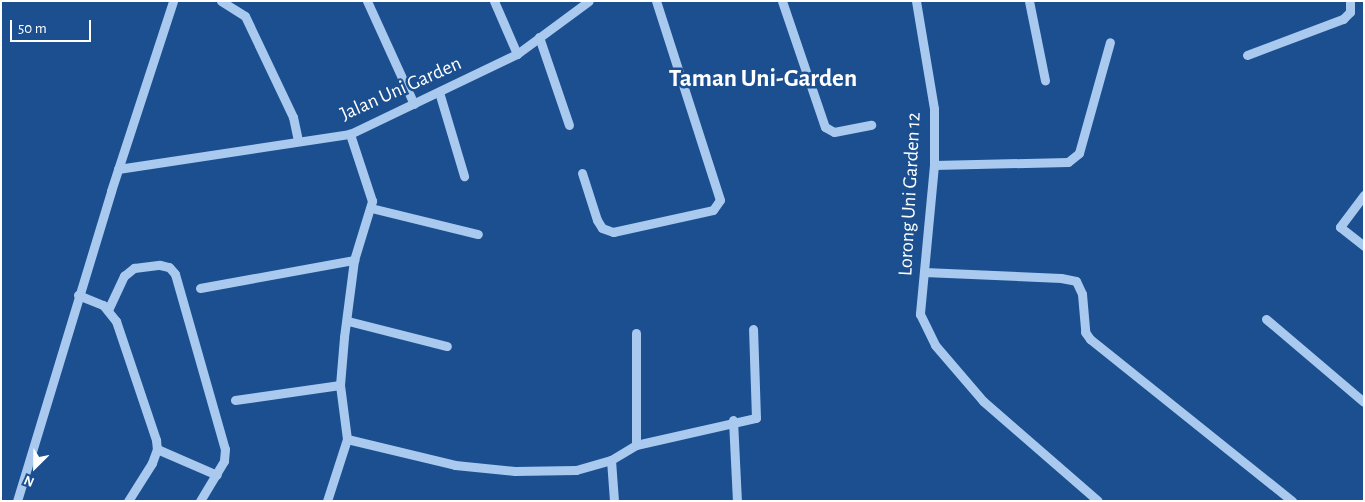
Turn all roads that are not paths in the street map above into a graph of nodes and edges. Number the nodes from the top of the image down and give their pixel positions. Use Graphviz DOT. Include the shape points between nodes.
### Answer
graph roads {
  1 [pos="173,1"];
  2 [pos="221,1"];
  3 [pos="367,1"];
  4 [pos="494,1"];
  5 [pos="589,1"];
  6 [pos="656,1"];
  7 [pos="782,1"];
  8 [pos="916,1"];
  9 [pos="1029,1"];
  10 [pos="1350,1"];
  11 [pos="539,37"];
  12 [pos="1110,42"];
  13 [pos="517,54"];
  14 [pos="1247,55"];
  15 [pos="1045,80"];
  16 [pos="439,92"];
  17 [pos="414,104"];
  18 [pos="568,124"];
  19 [pos="871,125"];
  20 [pos="350,134"];
  21 [pos="298,140"];
  22 [pos="934,164"];
  23 [pos="118,169"];
  24 [pos="582,173"];
  25 [pos="464,176"];
  26 [pos="1364,196"];
  27 [pos="371,208"];
  28 [pos="478,234"];
  29 [pos="1364,246"];
  30 [pos="354,260"];
  31 [pos="924,272"];
  32 [pos="200,288"];
  33 [pos="78,295"];
  34 [pos="108,310"];
  35 [pos="1266,319"];
  36 [pos="348,321"];
  37 [pos="753,329"];
  38 [pos="636,333"];
  39 [pos="447,346"];
  40 [pos="340,385"];
  41 [pos="235,400"];
  42 [pos="1364,402"];
  43 [pos="733,420"];
  44 [pos="346,439"];
  45 [pos="636,444"];
  46 [pos="157,449"];
  47 [pos="611,460"];
  48 [pos="217,475"];
  49 [pos="20,499"];
  50 [pos="128,501"];
  51 [pos="200,501"];
  52 [pos="327,501"];
  53 [pos="614,501"];
  54 [pos="736,501"];
  55 [pos="1098,501"];
  56 [pos="1292,501"];
  1 -- 23 [label="street"];
  2 -- 21 [label="street" via="244,16 293,117"];
  3 -- 17 [label="street"];
  4 -- 13 [label="street"];
  5 -- 11 [label="street, Jalan Uni Garden"];
  6 -- 24 [label="street" via="720,200 713,210 613,232 602,228 597,220"];
  7 -- 19 [label="street" via="825,127 834,132"];
  8 -- 22 [label="street, Lorong Uni Garden 12" via="932,85"];
  9 -- 15 [label="street"];
  10 -- 14 [label="street" via="1350,12 1343,19"];
  11 -- 13 [label="street, Jalan Uni Garden"];
  11 -- 18 [label="street"];
  12 -- 22 [label="street" via="1080,153 1068,162"];
  13 -- 16 [label="street, Jalan Uni Garden"];
  16 -- 17 [label="street, Jalan Uni Garden"];
  16 -- 25 [label="street"];
  17 -- 20 [label="street, Jalan Uni Garden"];
  20 -- 21 [label="street, Jalan Uni Garden"];
  20 -- 27 [label="street" via="371,195"];
  21 -- 23 [label="street, Jalan Uni Garden"];
  22 -- 31 [label="street, Lorong Uni Garden 12"];
  23 -- 33 [label="street"];
  26 -- 29 [label="street" via="1340,227"];
  27 -- 28 [label="street"];
  27 -- 30 [label="street"];
  30 -- 32 [label="street"];
  30 -- 36 [label="street"];
  31 -- 55 [label="street, Lorong Uni Garden 12" via="920,314 949,363 983,401"];
  31 -- 56 [label="street" via="1076,281 1082,294 1086,332 1090,339"];
  33 -- 34 [label="street"];
  33 -- 49 [label="street"];
  34 -- 46 [label="street" via="116,321"];
  34 -- 48 [label="street" via="124,276 134,268 160,265 169,267 175,274 225,449 224,461"];
  35 -- 42 [label="street"];
  36 -- 39 [label="street"];
  36 -- 40 [label="street"];
  37 -- 43 [label="street" via="756,418"];
  38 -- 45 [label="street"];
  40 -- 41 [label="street"];
  40 -- 44 [label="street"];
  43 -- 45 [label="street"];
  43 -- 54 [label="street"];
  44 -- 47 [label="street" via="455,465 514,470 576,470"];
  44 -- 52 [label="street"];
  45 -- 47 [label="street"];
  46 -- 48 [label="street"];
  46 -- 50 [label="street"];
  47 -- 53 [label="street"];
  48 -- 51 [label="street"];
}
